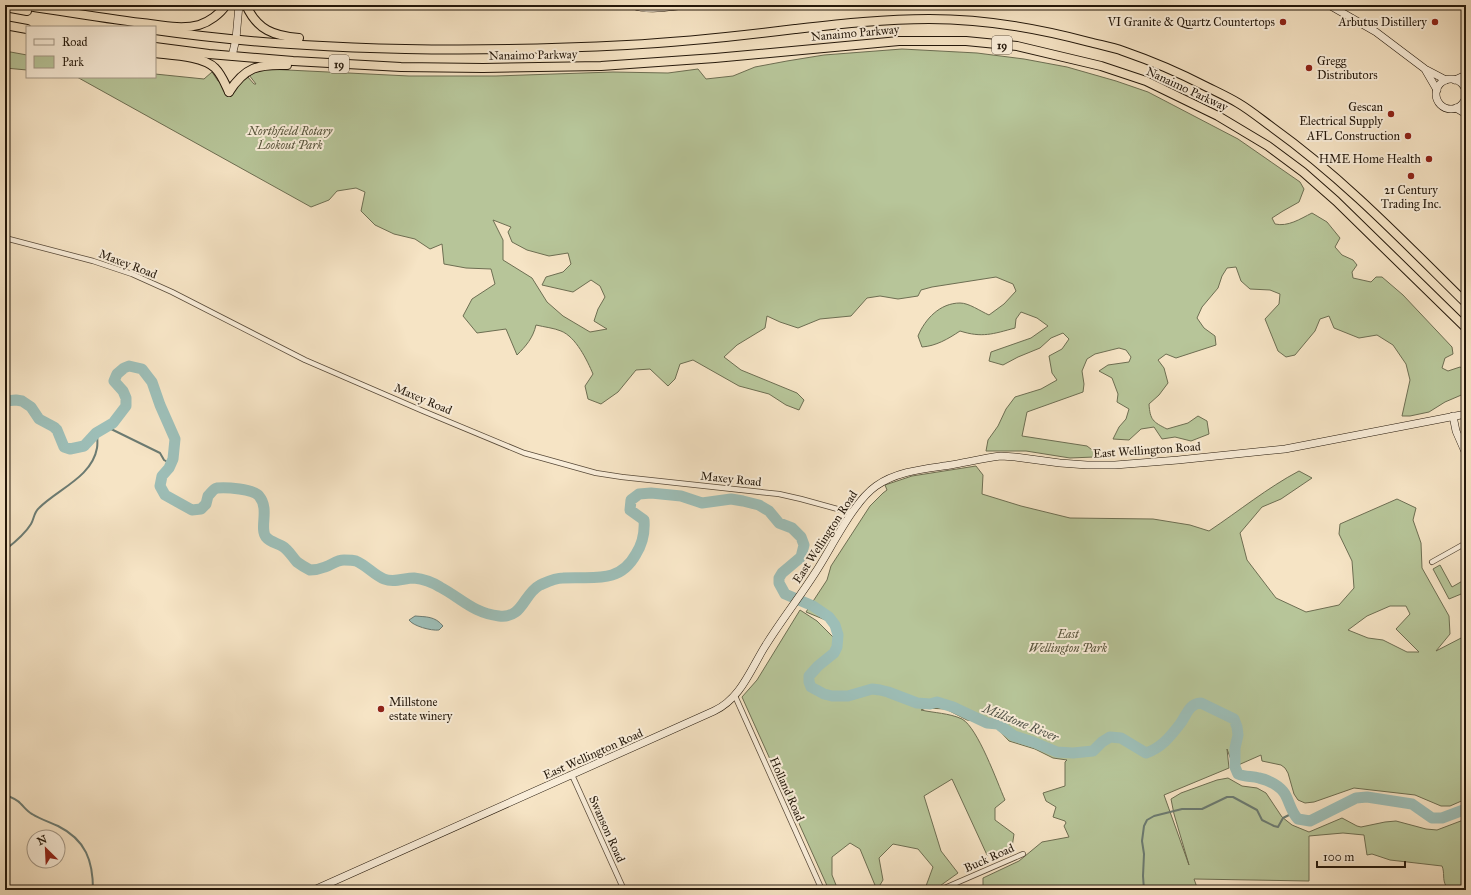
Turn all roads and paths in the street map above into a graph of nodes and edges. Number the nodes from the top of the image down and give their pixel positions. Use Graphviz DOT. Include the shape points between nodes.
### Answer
graph roads {
  1 [pos="21,5"];
  2 [pos="226,5"];
  3 [pos="239,5"];
  4 [pos="246,5"];
  5 [pos="633,5"];
  6 [pos="689,5"];
  7 [pos="1329,5"];
  8 [pos="5,7"];
  9 [pos="5,25"];
  10 [pos="128,26"];
  11 [pos="26,29"];
  12 [pos="156,30"];
  13 [pos="236,39"];
  14 [pos="156,47"];
  15 [pos="460,50"];
  16 [pos="156,53"];
  17 [pos="232,56"];
  18 [pos="447,68"];
  19 [pos="1425,69"];
  20 [pos="1466,75"];
  21 [pos="1446,80"];
  22 [pos="1455,80"];
  23 [pos="1437,90"];
  24 [pos="1466,90"];
  25 [pos="1466,98"];
  26 [pos="1456,108"];
  27 [pos="1466,114"];
  28 [pos="5,238"];
  29 [pos="1466,303"];
  30 [pos="1466,328"];
  31 [pos="1466,414"];
  32 [pos="1453,416"];
  33 [pos="1466,454"];
  34 [pos="852,513"];
  35 [pos="1466,543"];
  36 [pos="1432,562"];
  37 [pos="735,696"];
  38 [pos="572,775"];
  39 [pos="1023,854"];
  40 [pos="314,890"];
  41 [pos="624,890"];
  42 [pos="822,890"];
  43 [pos="940,890"];
  1 -- 2 [label="highway" via="156,25 188,26 209,21"];
  3 -- 13 [label="street"];
  4 -- 15 [label="highway" via="258,24 290,38 430,44"];
  5 -- 6 [label="street" via="646,8"];
  7 -- 19 [label="street" via="1376,32"];
  8 -- 10 [label="highway"];
  9 -- 11 [label="highway"];
  12 -- 13 [label="highway, Nanaimo Parkway / 19"];
  13 -- 15 [label="highway, Nanaimo Parkway / 19"];
  13 -- 17 [label="street"];
  14 -- 17 [label="highway, Nanaimo Parkway / 19"];
  15 -- 29 [label="highway, Nanaimo Parkway / 19" via="638,45 863,22 930,19 996,23 1060,34 1122,50 1178,73 1239,104 1337,177"];
  16 -- 18 [label="highway" via="194,58 207,63 221,76 229,92 247,72 267,65 417,72"];
  17 -- 18 [label="highway, Nanaimo Parkway / 19"];
  18 -- 30 [label="highway, Nanaimo Parkway / 19" via="601,66 899,40 966,41 1017,46 1101,66 1146,82 1218,116 1273,149 1336,201"];
  19 -- 21 [label="street"];
  19 -- 23 [label="street"];
  20 -- 22 [label="street"];
  21 -- 22 [label="street"];
  21 -- 23 [label="street"];
  22 -- 24 [label="street"];
  23 -- 26 [label="street" via="1437,99 1443,107"];
  24 -- 25 [label="street"];
  25 -- 26 [label="street"];
  26 -- 27 [label="street"];
  28 -- 34 [label="street, Maxey Road" via="132,274 305,360 524,453 596,473 779,494"];
  31 -- 32 [label="street, East Wellington Road"];
  32 -- 33 [label="street" via="1456,431"];
  32 -- 34 [label="street, East Wellington Road" via="1273,451 1170,461 1087,465 994,457 895,476 871,490"];
  34 -- 37 [label="street, East Wellington Road"];
  35 -- 36 [label="street"];
  37 -- 38 [label="street, East Wellington Road" via="720,708"];
  37 -- 42 [label="street, Holland Road"];
  38 -- 40 [label="street, East Wellington Road"];
  38 -- 41 [label="street, Swanson Road"];
  39 -- 43 [label="street, Buck Road"];
}
